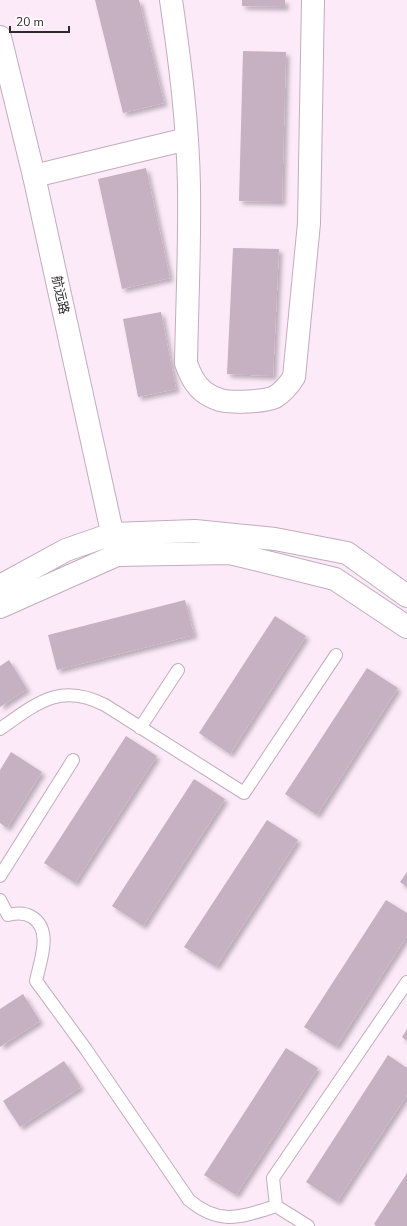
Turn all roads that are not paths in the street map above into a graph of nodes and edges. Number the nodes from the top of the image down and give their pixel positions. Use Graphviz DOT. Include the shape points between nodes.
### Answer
graph roads {
  1 [pos="171,0"];
  2 [pos="312,0"];
  3 [pos="0,37"];
  4 [pos="187,139"];
  5 [pos="34,176"];
  6 [pos="115,545"];
  7 [pos="0,586"];
  8 [pos="407,596"];
  9 [pos="0,607"];
  10 [pos="407,627"];
  11 [pos="336,655"];
  12 [pos="178,670"];
  13 [pos="140,728"];
  14 [pos="0,729"];
  15 [pos="73,760"];
  16 [pos="0,876"];
  17 [pos="0,900"];
  18 [pos="407,982"];
  19 [pos="276,1206"];
  20 [pos="308,1226"];
  1 -- 4 [label="street"];
  2 -- 4 [label="street" via="309,223 294,377 282,392 266,400 221,401 212,397 196,384 186,363 189,188"];
  3 -- 5 [label="street, 航远路"];
  4 -- 5 [label="street"];
  5 -- 6 [label="street, 航远路"];
  6 -- 7 [label="street" via="66,550"];
  6 -- 8 [label="street" via="195,531 275,539 347,553"];
  6 -- 9 [label="street"];
  6 -- 10 [label="street" via="230,553 335,579"];
  11 -- 13 [label="lane" via="244,793"];
  12 -- 13 [label="lane"];
  13 -- 14 [label="lane" via="94,700 71,695 42,700"];
  15 -- 16 [label="lane"];
  17 -- 19 [label="lane" via="8,915 15,913 30,916 41,927 44,936 36,980 189,1200 204,1211 223,1217 243,1217"];
  18 -- 19 [label="lane" via="273,1178"];
  19 -- 20 [label="lane"];
}
